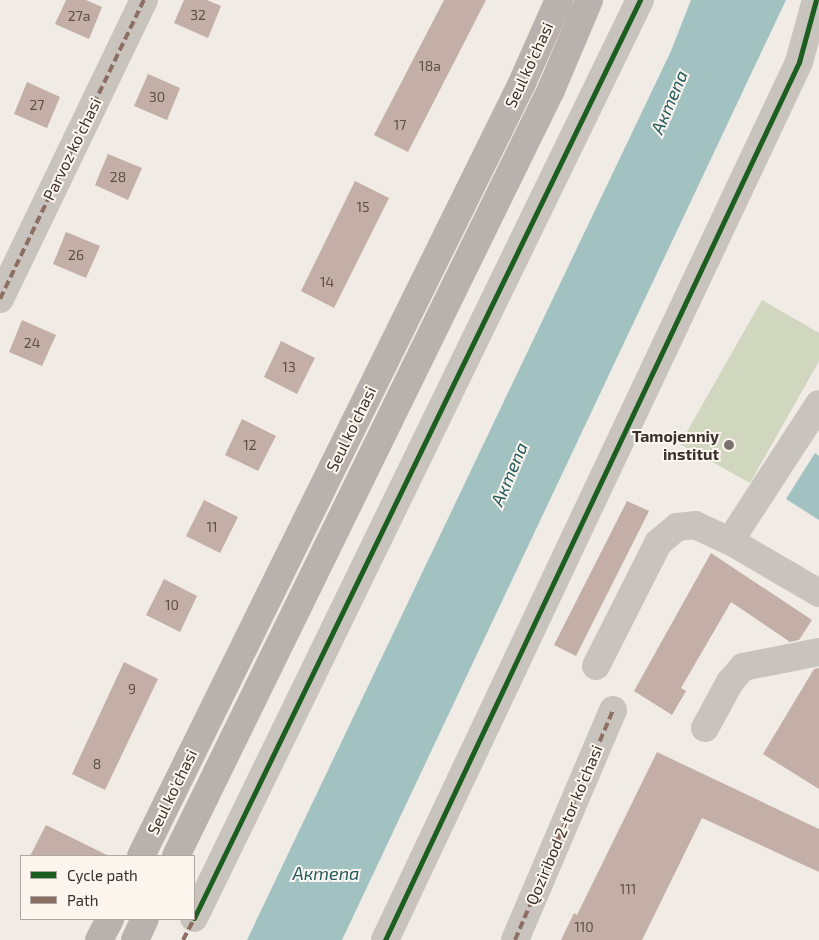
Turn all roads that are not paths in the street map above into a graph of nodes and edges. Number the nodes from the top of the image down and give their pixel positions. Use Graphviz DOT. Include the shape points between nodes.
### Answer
graph roads {
  1 [pos="144,0"];
  2 [pos="559,0"];
  3 [pos="589,0"];
  4 [pos="640,0"];
  5 [pos="816,0"];
  6 [pos="0,299"];
  7 [pos="819,404"];
  8 [pos="730,541"];
  9 [pos="819,594"];
  10 [pos="819,652"];
  11 [pos="596,666"];
  12 [pos="613,710"];
  13 [pos="705,728"];
  14 [pos="140,855"];
  15 [pos="176,855"];
  16 [pos="195,917"];
  17 [pos="109,920"];
  18 [pos="144,920"];
  19 [pos="193,920"];
  20 [pos="99,940"];
  21 [pos="134,940"];
  22 [pos="183,940"];
  23 [pos="386,940"];
  24 [pos="515,940"];
  1 -- 6 [label="street, Parvoz ko'chasi"];
  2 -- 14 [label="main road, Seul ko'chasi" via="522,83"];
  3 -- 15 [label="main road, Seul ko'chasi" via="551,90"];
  4 -- 16 [label="street"];
  5 -- 23 [label="street" via="799,62"];
  7 -- 8 [label="street"];
  8 -- 9 [label="street"];
  8 -- 11 [label="street" via="695,525 676,528 658,543"];
  10 -- 13 [label="street" via="743,667 730,682"];
  12 -- 24 [label="street, Qoziribod 2-tor ko‘chasi"];
  17 -- 20 [label="main road"];
  18 -- 21 [label="main road"];
  19 -- 22 [label="street"];
}
